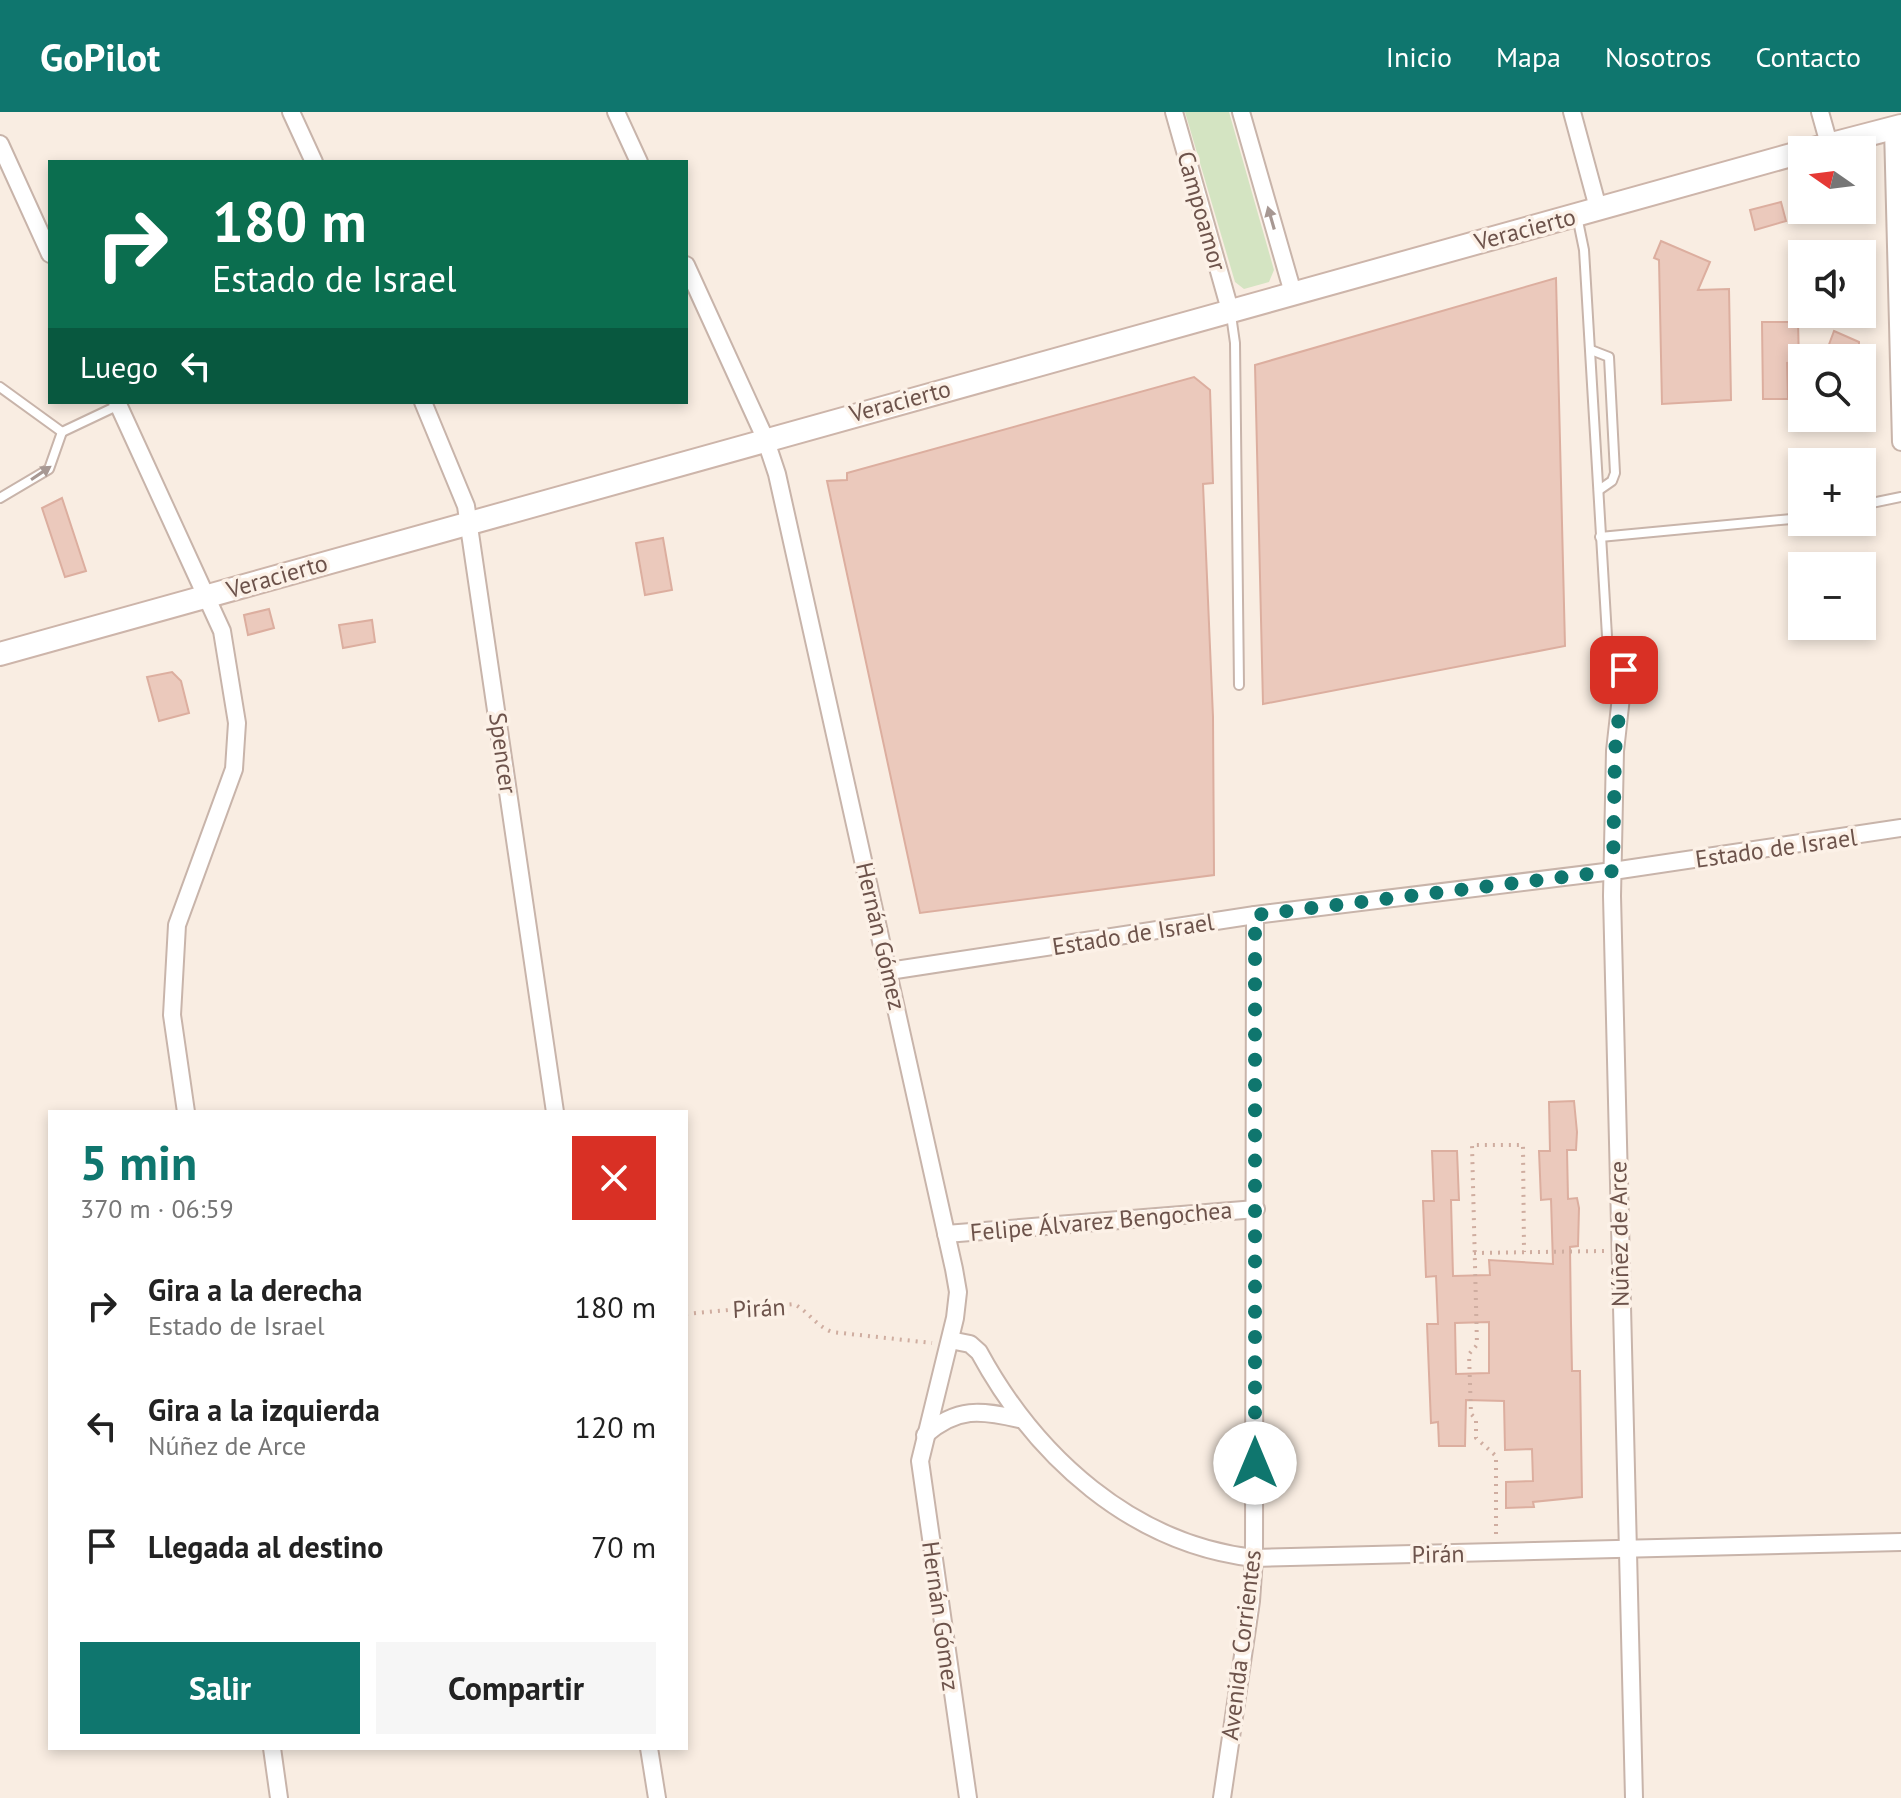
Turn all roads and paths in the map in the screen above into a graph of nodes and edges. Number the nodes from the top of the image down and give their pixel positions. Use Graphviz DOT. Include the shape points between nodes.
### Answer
graph roads {
  1 [pos="291,112"];
  2 [pos="616,112"];
  3 [pos="1174,112"];
  4 [pos="1241,112"];
  5 [pos="1572,112"];
  6 [pos="1820,112"];
  7 [pos="1897,127"];
  8 [pos="1819,136"];
  9 [pos="1862,136"];
  10 [pos="0,144"];
  11 [pos="1788,156"];
  12 [pos="313,160"];
  13 [pos="638,160"];
  14 [pos="1587,212"];
  15 [pos="48,250"];
  16 [pos="688,269"];
  17 [pos="1293,293"];
  18 [pos="1899,302"];
  19 [pos="1230,310"];
  20 [pos="1591,350"];
  21 [pos="0,387"];
  22 [pos="118,404"];
  23 [pos="424,404"];
  24 [pos="62,432"];
  25 [pos="765,438"];
  26 [pos="1901,442"];
  27 [pos="1599,490"];
  28 [pos="1901,497"];
  29 [pos="0,498"];
  30 [pos="1876,502"];
  31 [pos="1788,519"];
  32 [pos="469,521"];
  33 [pos="1600,537"];
  34 [pos="205,597"];
  35 [pos="1607,636"];
  36 [pos="0,654"];
  37 [pos="1624,670"];
  38 [pos="1239,685"];
  39 [pos="1901,828"];
  40 [pos="1613,871"];
  41 [pos="1255,915"];
  42 [pos="889,971"];
  43 [pos="186,1110"];
  44 [pos="555,1110"];
  45 [pos="1256,1209"];
  46 [pos="946,1234"];
  47 [pos="1620,1250"];
  48 [pos="1524,1252"];
  49 [pos="1474,1253"];
  50 [pos="688,1314"];
  51 [pos="950,1340"];
  52 [pos="1019,1419"];
  53 [pos="925,1435"];
  54 [pos="1901,1542"];
  55 [pos="1626,1549"];
  56 [pos="1496,1553"];
  57 [pos="1254,1558"];
  58 [pos="272,1750"];
  59 [pos="649,1750"];
  60 [pos="279,1798"];
  61 [pos="657,1798"];
  62 [pos="968,1798"];
  63 [pos="1222,1798"];
  64 [pos="1634,1798"];
  1 -- 12 [label="street"];
  2 -- 13 [label="street"];
  3 -- 19 [label="street, Campoamor"];
  17 -- 4 [label="street, one-way"];
  5 -- 14 [label="street"];
  6 -- 8 [label="street"];
  7 -- 9 [label="street"];
  7 -- 18 [label="street"];
  10 -- 15 [label="street"];
  11 -- 14 [label="street, Veracierto"];
  14 -- 17 [label="street, Veracierto"];
  14 -- 20 [label="lane" via="1584,250"];
  16 -- 25 [label="street, Hernán Gómez"];
  17 -- 19 [label="street, Veracierto"];
  18 -- 26 [label="street"];
  19 -- 25 [label="street, Veracierto"];
  19 -- 38 [label="lane" via="1235,343"];
  20 -- 27 [label="lane"];
  20 -- 27 [label="lane" via="1609,357 1615,473"];
  21 -- 24 [label="lane"];
  22 -- 24 [label="lane"];
  22 -- 34 [label="street"];
  23 -- 32 [label="street, Spencer" via="459,483"];
  29 -- 24 [label="lane, one-way" via="49,469"];
  25 -- 32 [label="street, Veracierto"];
  25 -- 42 [label="street, Hernán Gómez" via="781,489"];
  27 -- 33 [label="lane"];
  28 -- 30 [label="lane"];
  31 -- 33 [label="lane"];
  32 -- 34 [label="street, Veracierto"];
  32 -- 44 [label="street, Spencer"];
  33 -- 35 [label="lane"];
  34 -- 36 [label="street, Veracierto"];
  34 -- 43 [label="street" via="222,631 237,742 226,794 177,925 172,1015"];
  37 -- 40 [label="street, Núñez de Arce" via="1615,751"];
  39 -- 40 [label="street, Estado de Israel"];
  40 -- 41 [label="street, Estado de Israel"];
  40 -- 47 [label="street, Núñez de Arce"];
  41 -- 42 [label="street, Estado de Israel"];
  41 -- 45 [label="street, Avenida Corrientes"];
  42 -- 46 [label="street, Hernán Gómez"];
  45 -- 46 [label="street, Felipe Álvarez Bengochea"];
  45 -- 57 [label="street, Avenida Corrientes"];
  46 -- 51 [label="street, Hernán Gómez" via="958,1292"];
  47 -- 48 [label="path"];
  47 -- 55 [label="street, Núñez de Arce"];
  48 -- 49 [label="path"];
  48 -- 49 [label="path" via="1523,1145 1472,1145"];
  49 -- 56 [label="path" via="1477,1345 1469,1354 1471,1414 1476,1438 1496,1456"];
  50 -- 51 [label="path, Pirán" via="794,1304 832,1332 929,1344"];
  51 -- 52 [label="street, Pirán" via="979,1352"];
  51 -- 53 [label="street, Hernán Gómez"];
  52 -- 53 [label="street" via="965,1411"];
  52 -- 57 [label="street, Pirán" via="1070,1473 1144,1525 1207,1551"];
  53 -- 62 [label="street, Hernán Gómez" via="922,1489"];
  54 -- 55 [label="street, Pirán"];
  55 -- 56 [label="street, Pirán"];
  55 -- 64 [label="street, Núñez de Arce"];
  56 -- 57 [label="street, Pirán"];
  57 -- 63 [label="street, Avenida Corrientes"];
  58 -- 60 [label="street"];
  59 -- 61 [label="street"];
}
